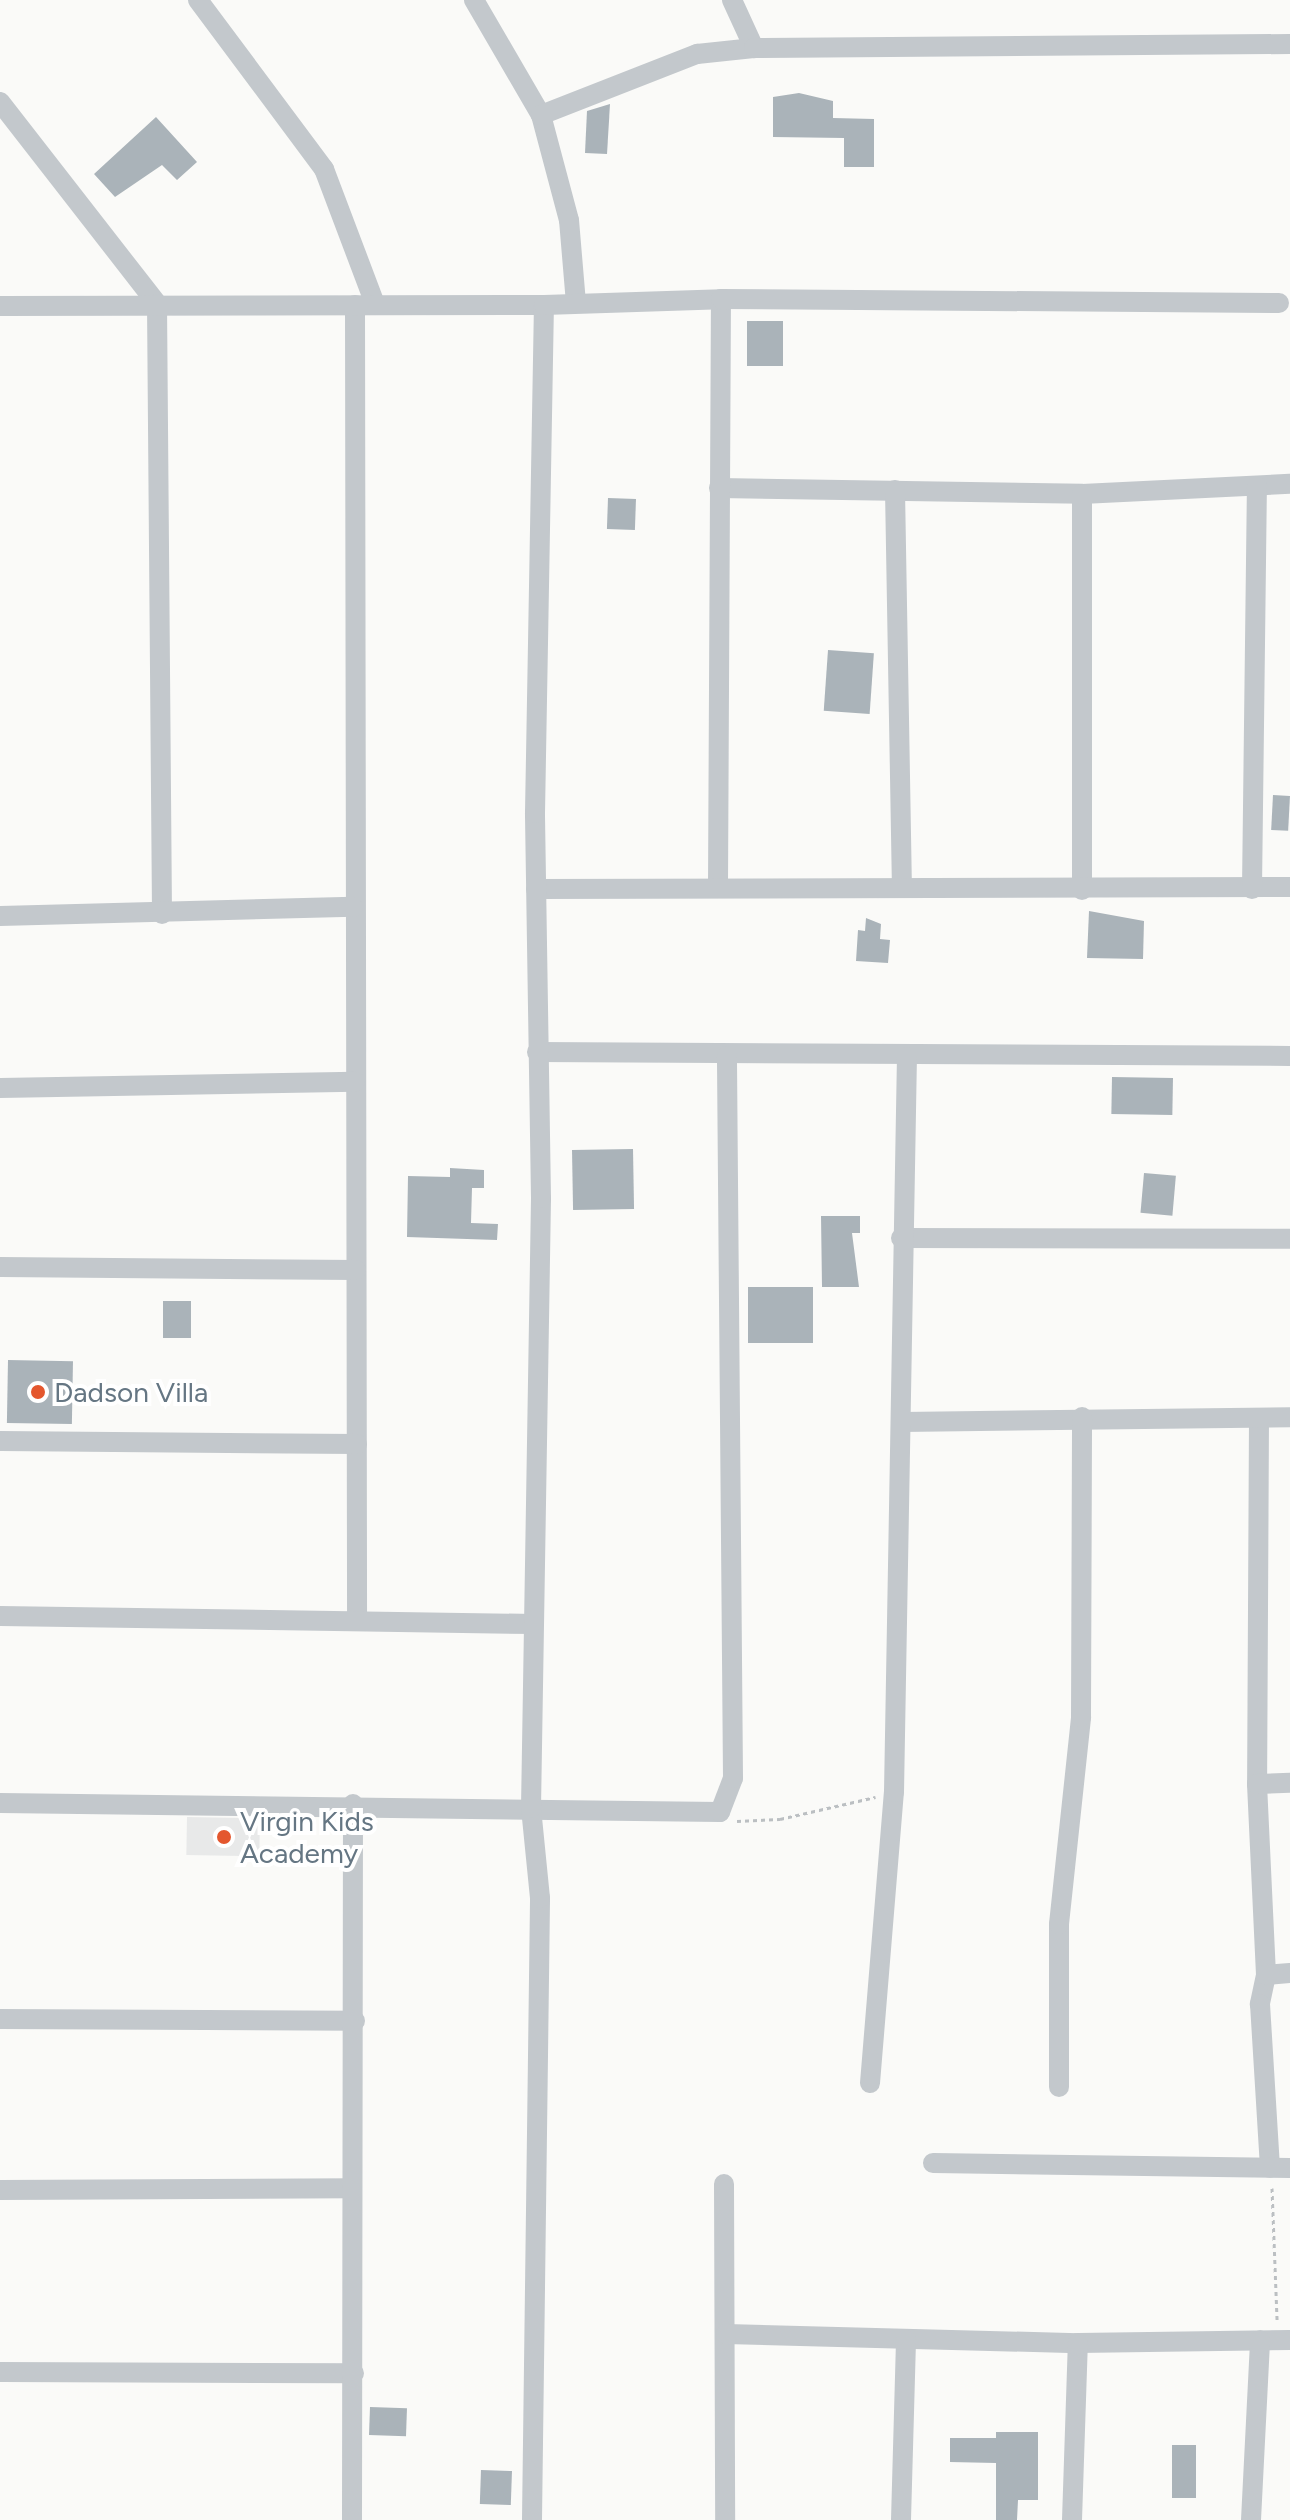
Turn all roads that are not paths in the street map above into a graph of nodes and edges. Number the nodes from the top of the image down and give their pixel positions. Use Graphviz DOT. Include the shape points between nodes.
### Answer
graph roads {
  1 [pos="198,0"];
  2 [pos="474,0"];
  3 [pos="732,0"];
  4 [pos="1290,44"];
  5 [pos="754,48"];
  6 [pos="0,102"];
  7 [pos="541,115"];
  8 [pos="721,299"];
  9 [pos="576,303"];
  10 [pos="1279,303"];
  11 [pos="157,304"];
  12 [pos="365,304"];
  13 [pos="544,305"];
  14 [pos="0,306"];
  15 [pos="1290,484"];
  16 [pos="1257,486"];
  17 [pos="719,488"];
  18 [pos="895,490"];
  19 [pos="1082,494"];
  20 [pos="902,885"];
  21 [pos="718,886"];
  22 [pos="1290,887"];
  23 [pos="536,889"];
  24 [pos="1252,889"];
  25 [pos="1082,890"];
  26 [pos="353,907"];
  27 [pos="162,914"];
  28 [pos="0,916"];
  29 [pos="537,1052"];
  30 [pos="727,1056"];
  31 [pos="1290,1056"];
  32 [pos="907,1057"];
  33 [pos="355,1082"];
  34 [pos="0,1088"];
  35 [pos="901,1238"];
  36 [pos="1290,1239"];
  37 [pos="0,1267"];
  38 [pos="356,1270"];
  39 [pos="1082,1417"];
  40 [pos="1290,1417"];
  41 [pos="1259,1418"];
  42 [pos="902,1422"];
  43 [pos="0,1441"];
  44 [pos="357,1444"];
  45 [pos="0,1616"];
  46 [pos="357,1620"];
  47 [pos="534,1624"];
  48 [pos="1290,1783"];
  49 [pos="1257,1784"];
  50 [pos="0,1803"];
  51 [pos="353,1804"];
  52 [pos="531,1808"];
  53 [pos="1290,1973"];
  54 [pos="1266,1975"];
  55 [pos="0,2019"];
  56 [pos="355,2021"];
  57 [pos="870,2083"];
  58 [pos="1059,2087"];
  59 [pos="933,2163"];
  60 [pos="1280,2168"];
  61 [pos="724,2184"];
  62 [pos="352,2188"];
  63 [pos="0,2190"];
  64 [pos="726,2334"];
  65 [pos="906,2340"];
  66 [pos="1276,2340"];
  67 [pos="1078,2343"];
  68 [pos="0,2372"];
  69 [pos="354,2373"];
  70 [pos="352,2520"];
  71 [pos="532,2520"];
  72 [pos="725,2520"];
  73 [pos="901,2520"];
  74 [pos="1072,2520"];
  75 [pos="1251,2520"];
  1 -- 12 [label="street" via="324,169"];
  2 -- 7 [label="street"];
  3 -- 5 [label="street"];
  4 -- 5 [label="street"];
  5 -- 7 [label="street" via="697,54"];
  6 -- 11 [label="street"];
  7 -- 9 [label="street" via="569,220"];
  8 -- 9 [label="street"];
  8 -- 10 [label="street"];
  8 -- 17 [label="street"];
  9 -- 13 [label="street"];
  11 -- 12 [label="street"];
  11 -- 14 [label="street"];
  11 -- 27 [label="street"];
  12 -- 13 [label="street"];
  12 -- 26 [label="street"];
  13 -- 23 [label="street"];
  15 -- 16 [label="street"];
  16 -- 19 [label="street"];
  16 -- 24 [label="street"];
  17 -- 18 [label="street"];
  17 -- 21 [label="street"];
  18 -- 19 [label="street"];
  18 -- 20 [label="street"];
  19 -- 25 [label="street"];
  20 -- 21 [label="street"];
  20 -- 25 [label="street"];
  21 -- 23 [label="street"];
  22 -- 24 [label="street"];
  23 -- 29 [label="street"];
  24 -- 25 [label="street"];
  26 -- 27 [label="street"];
  26 -- 33 [label="street"];
  27 -- 28 [label="street"];
  29 -- 30 [label="street"];
  29 -- 47 [label="street"];
  30 -- 32 [label="street"];
  30 -- 52 [label="street" via="733,1778 720,1812"];
  31 -- 32 [label="street"];
  32 -- 35 [label="street"];
  33 -- 34 [label="street"];
  33 -- 38 [label="street"];
  35 -- 36 [label="street"];
  35 -- 42 [label="street"];
  37 -- 38 [label="street"];
  38 -- 44 [label="street"];
  39 -- 41 [label="street"];
  39 -- 42 [label="street"];
  39 -- 58 [label="street" via="1081,1717 1059,1924"];
  40 -- 41 [label="street"];
  41 -- 49 [label="street"];
  42 -- 57 [label="street" via="894,1792"];
  43 -- 44 [label="street"];
  44 -- 46 [label="street"];
  45 -- 46 [label="street"];
  46 -- 47 [label="street"];
  47 -- 52 [label="street"];
  48 -- 49 [label="street"];
  49 -- 54 [label="street"];
  50 -- 51 [label="street"];
  51 -- 52 [label="street"];
  51 -- 56 [label="street"];
  52 -- 71 [label="street" via="540,1898"];
  53 -- 54 [label="street"];
  54 -- 60 [label="street" via="1260,2004"];
  55 -- 56 [label="street"];
  56 -- 62 [label="street"];
  59 -- 60 [label="street"];
  61 -- 64 [label="street"];
  62 -- 63 [label="street"];
  62 -- 69 [label="street"];
  64 -- 65 [label="street"];
  64 -- 72 [label="street"];
  65 -- 67 [label="street"];
  65 -- 73 [label="street"];
  66 -- 67 [label="street"];
  66 -- 75 [label="street"];
  67 -- 74 [label="street"];
  68 -- 69 [label="street"];
  69 -- 70 [label="street"];
}
